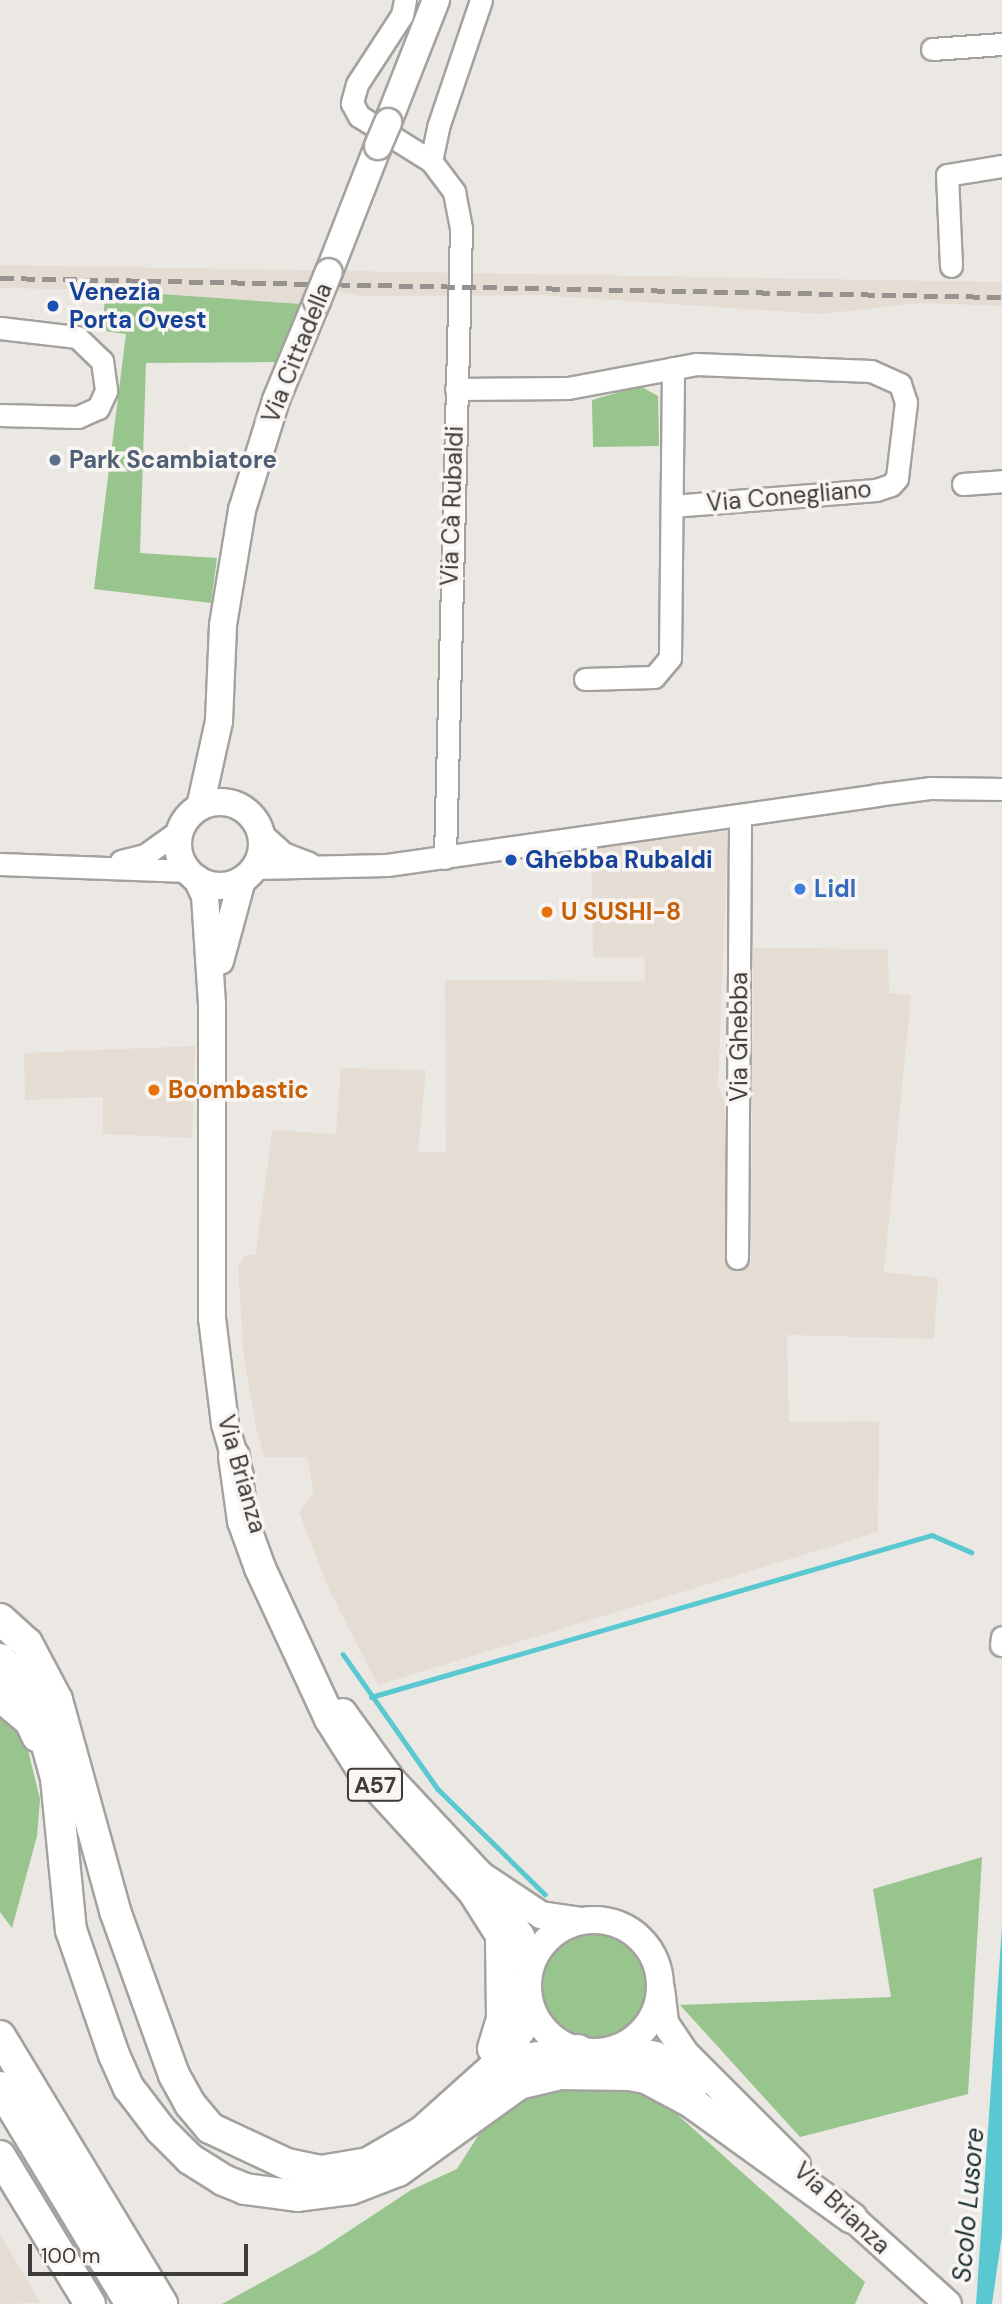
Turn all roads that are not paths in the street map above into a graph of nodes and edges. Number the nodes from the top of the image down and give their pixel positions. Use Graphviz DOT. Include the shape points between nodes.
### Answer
graph roads {
  1 [pos="405,0"];
  2 [pos="436,0"];
  3 [pos="481,0"];
  4 [pos="1002,44"];
  5 [pos="932,49"];
  6 [pos="431,161"];
  7 [pos="1002,166"];
  8 [pos="951,266"];
  9 [pos="0,328"];
  10 [pos="673,368"];
  11 [pos="456,389"];
  12 [pos="0,415"];
  13 [pos="1002,481"];
  14 [pos="963,484"];
  15 [pos="672,506"];
  16 [pos="585,679"];
  17 [pos="219,721"];
  18 [pos="1002,789"];
  19 [pos="200,807"];
  20 [pos="240,807"];
  21 [pos="740,815"];
  22 [pos="180,830"];
  23 [pos="261,833"];
  24 [pos="445,858"];
  25 [pos="0,864"];
  26 [pos="97,866"];
  27 [pos="335,869"];
  28 [pos="249,874"];
  29 [pos="192,875"];
  30 [pos="212,1004"];
  31 [pos="737,1258"];
  32 [pos="234,1456"];
  33 [pos="0,1619"];
  34 [pos="1002,1637"];
  35 [pos="1001,1645"];
  36 [pos="0,1659"];
  37 [pos="0,1696"];
  38 [pos="37,1705"];
  39 [pos="56,1778"];
  40 [pos="84,1794"];
  41 [pos="481,1875"];
  42 [pos="581,1921"];
  43 [pos="528,1980"];
  44 [pos="661,1989"];
  45 [pos="0,2036"];
  46 [pos="617,2048"];
  47 [pos="578,2050"];
  48 [pos="0,2087"];
  49 [pos="475,2099"];
  50 [pos="737,2110"];
  51 [pos="0,2156"];
  52 [pos="0,2187"];
  53 [pos="852,2218"];
  54 [pos="86,2297"];
  55 [pos="131,2304"];
  56 [pos="162,2304"];
  57 [pos="948,2304"];
  1 -- 6 [label="street, Via Cà Rubaldi" via="402,15 357,84 352,103 359,116"];
  2 -- 17 [label="main road, Via Cittadella, bridge" via="276,400 242,510 225,614"];
  3 -- 6 [label="street"];
  4 -- 5 [label="street"];
  6 -- 11 [label="street, Via Cà Rubaldi" via="454,192 461,229"];
  7 -- 8 [label="street" via="947,175"];
  9 -- 12 [label="street" via="77,337 102,361 106,391 98,408 78,417"];
  10 -- 11 [label="street, Via Conegliano" via="568,388"];
  10 -- 15 [label="street"];
  10 -- 15 [label="street, Via Conegliano" via="696,364 871,371 894,379 906,402 897,478 884,488"];
  11 -- 24 [label="street, Via Cà Rubaldi"];
  13 -- 14 [label="street"];
  15 -- 16 [label="street, Via Conegliano" via="666,667 654,677"];
  17 -- 19 [label="main road, Via Cittadella"];
  17 -- 20 [label="main road, Via Cittadella" via="227,779"];
  18 -- 21 [label="street" via="930,788"];
  19 -- 20 [label="main road" via="213,802"];
  19 -- 22 [label="main road"];
  20 -- 23 [label="main road"];
  21 -- 24 [label="street"];
  21 -- 31 [label="street, Via Ghebba"];
  22 -- 26 [label="street" via="145,855"];
  22 -- 29 [label="main road" via="178,851"];
  23 -- 27 [label="street" via="283,853"];
  23 -- 28 [label="main road"];
  24 -- 27 [label="street"];
  25 -- 26 [label="street"];
  26 -- 29 [label="street"];
  27 -- 28 [label="street"];
  28 -- 29 [label="main road" via="218,886"];
  28 -- 30 [label="main road, Via Brianza" via="222,944"];
  29 -- 30 [label="main road, Via Brianza" via="205,896"];
  30 -- 32 [label="main road, Via Brianza" via="212,1318 216,1367"];
  32 -- 41 [label="main road, Via Brianza" via="272,1571 319,1674 391,1780"];
  32 -- 49 [label="highway, A57" via="243,1521 260,1568 330,1719 363,1770 473,1891 501,1934 505,1979 500,2032"];
  33 -- 40 [label="highway, A57" via="27,1643 44,1669"];
  34 -- 35 [label="street"];
  36 -- 38 [label="highway, A57"];
  37 -- 39 [label="highway, A57" via="30,1721"];
  38 -- 39 [label="highway, A57"];
  38 -- 40 [label="highway, A57"];
  39 -- 49 [label="highway, A57" via="71,1930 96,2007 129,2088 190,2159 245,2189 298,2196 326,2194 398,2171"];
  40 -- 49 [label="highway, A57" via="115,1911 174,2075 210,2128 287,2164 321,2171 347,2170 390,2153"];
  41 -- 42 [label="main road" via="541,1915"];
  41 -- 43 [label="main road" via="521,1936"];
  42 -- 43 [label="main road" via="546,1940"];
  42 -- 44 [label="main road" via="610,1922 638,1935 658,1967"];
  43 -- 47 [label="main road" via="541,2027 556,2041"];
  43 -- 49 [label="highway, A57" via="516,2041"];
  44 -- 46 [label="main road" via="654,2015 643,2032"];
  44 -- 50 [label="main road" via="664,2018 675,2039"];
  45 -- 56 [label="highway"];
  46 -- 47 [label="main road"];
  46 -- 50 [label="main road" via="663,2059"];
  47 -- 49 [label="highway, A57" via="533,2058"];
  48 -- 55 [label="highway"];
  49 -- 53 [label="highway, A57" via="545,2075 646,2078 691,2102"];
  50 -- 53 [label="main road, Via Brianza"];
  51 -- 54 [label="highway"];
  52 -- 54 [label="highway"];
  53 -- 57 [label="main road, Via Brianza"];
}
